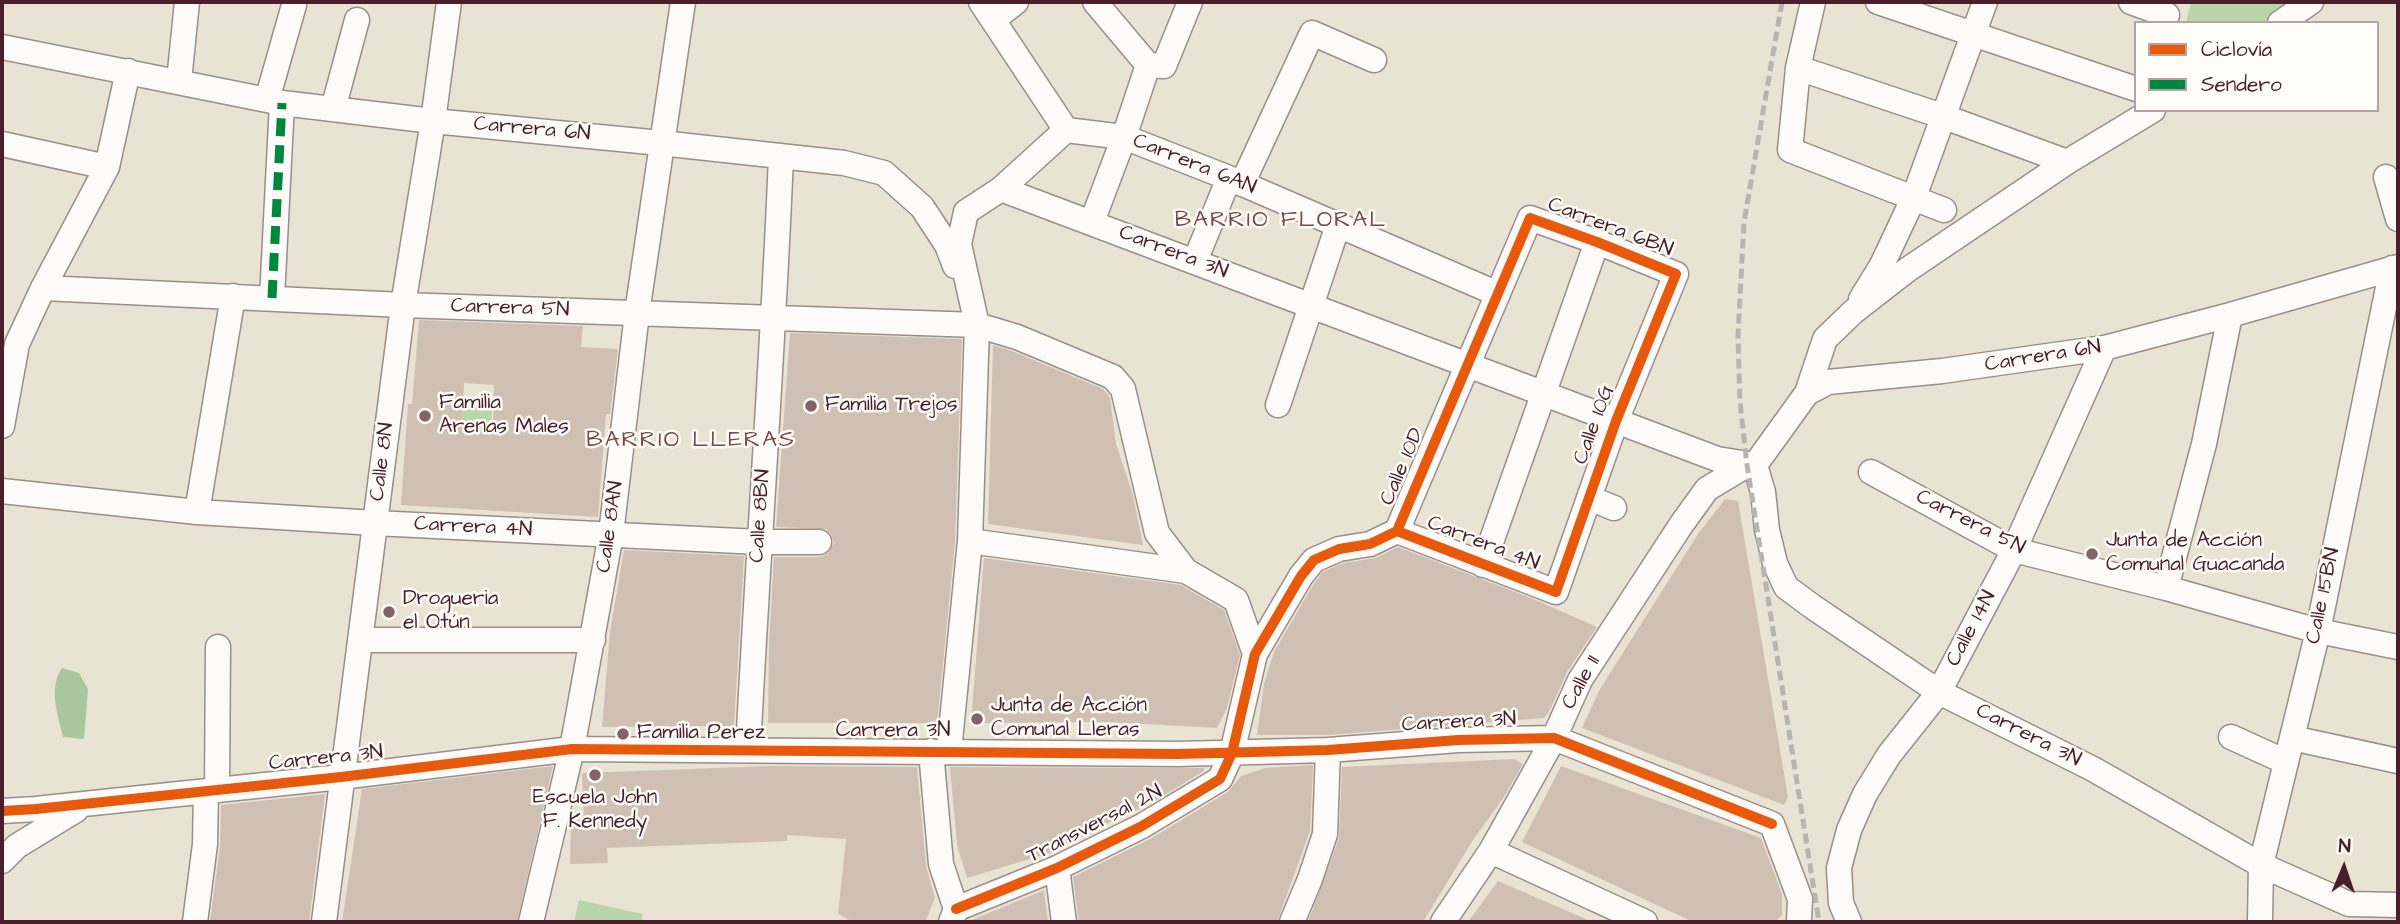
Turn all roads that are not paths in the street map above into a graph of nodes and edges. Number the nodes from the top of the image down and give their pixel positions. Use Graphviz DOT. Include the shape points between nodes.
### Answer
graph roads {
  1 [pos="187,2"];
  2 [pos="449,2"];
  3 [pos="683,2"];
  4 [pos="1016,2"];
  5 [pos="1095,2"];
  6 [pos="1190,2"];
  7 [pos="1813,2"];
  8 [pos="1878,2"];
  9 [pos="1985,2"];
  10 [pos="2131,2"];
  11 [pos="2307,2"];
  12 [pos="294,5"];
  13 [pos="988,10"];
  14 [pos="2168,13"];
  15 [pos="357,20"];
  16 [pos="2283,21"];
  17 [pos="1974,34"];
  18 [pos="2,47"];
  19 [pos="1374,60"];
  20 [pos="1148,65"];
  21 [pos="1798,68"];
  22 [pos="128,71"];
  23 [pos="179,81"];
  24 [pos="2134,88"];
  25 [pos="274,101"];
  26 [pos="333,109"];
  27 [pos="2146,113"];
  28 [pos="1942,116"];
  29 [pos="433,121"];
  30 [pos="1066,130"];
  31 [pos="1124,137"];
  32 [pos="661,143"];
  33 [pos="2,144"];
  34 [pos="781,156"];
  35 [pos="2067,162"];
  36 [pos="107,167"];
  37 [pos="2386,177"];
  38 [pos="1236,181"];
  39 [pos="993,194"];
  40 [pos="1914,197"];
  41 [pos="1944,210"];
  42 [pos="1530,218"];
  43 [pos="2398,219"];
  44 [pos="1092,222"];
  45 [pos="1338,225"];
  46 [pos="1598,242"];
  47 [pos="1195,261"];
  48 [pos="2395,267"];
  49 [pos="1676,274"];
  50 [pos="43,288"];
  51 [pos="1491,291"];
  52 [pos="233,296"];
  53 [pos="272,298"];
  54 [pos="403,305"];
  55 [pos="1312,305"];
  56 [pos="1853,312"];
  57 [pos="637,313"];
  58 [pos="2230,315"];
  59 [pos="775,318"];
  60 [pos="977,325"];
  61 [pos="2104,348"];
  62 [pos="1462,362"];
  63 [pos="1544,393"];
  64 [pos="1807,393"];
  65 [pos="1279,405"];
  66 [pos="1616,421"];
  67 [pos="2,426"];
  68 [pos="1751,465"];
  69 [pos="1871,472"];
  70 [pos="2,491"];
  71 [pos="1589,498"];
  72 [pos="1614,508"];
  73 [pos="197,512"];
  74 [pos="375,523"];
  75 [pos="1396,531"];
  76 [pos="611,534"];
  77 [pos="970,541"];
  78 [pos="759,542"];
  79 [pos="819,542"];
  80 [pos="2014,550"];
  81 [pos="1483,565"];
  82 [pos="1186,571"];
  83 [pos="2166,588"];
  84 [pos="1556,592"];
  85 [pos="2318,631"];
  86 [pos="593,639"];
  87 [pos="360,640"];
  88 [pos="218,647"];
  89 [pos="2398,647"];
  90 [pos="1255,654"];
  91 [pos="1939,692"];
  92 [pos="2231,737"];
  93 [pos="1554,738"];
  94 [pos="2292,738"];
  95 [pos="572,749"];
  96 [pos="748,750"];
  97 [pos="1328,750"];
  98 [pos="940,751"];
  99 [pos="1232,753"];
  100 [pos="2398,761"];
  101 [pos="2286,762"];
  102 [pos="341,778"];
  103 [pos="212,790"];
  104 [pos="89,803"];
  105 [pos="2,811"];
  106 [pos="1491,851"];
  107 [pos="2,861"];
  108 [pos="2261,865"];
  109 [pos="1058,868"];
  110 [pos="2398,905"];
  111 [pos="1845,912"];
  112 [pos="954,916"];
  113 [pos="195,922"];
  114 [pos="324,922"];
  115 [pos="531,922"];
  116 [pos="1064,922"];
  117 [pos="1292,922"];
  118 [pos="1443,922"];
  119 [pos="1645,922"];
  120 [pos="1799,922"];
  121 [pos="2260,922"];
  1 -- 23 [label="street"];
  2 -- 29 [label="street, Calle 8N"];
  3 -- 32 [label="street, Calle 8AN"];
  4 -- 13 [label="street"];
  5 -- 20 [label="street"];
  6 -- 20 [label="street" via="1164,66"];
  7 -- 21 [label="street"];
  8 -- 17 [label="street"];
  9 -- 17 [label="street"];
  10 -- 14 [label="street"];
  11 -- 16 [label="street"];
  12 -- 25 [label="street"];
  13 -- 30 [label="street"];
  15 -- 26 [label="street"];
  17 -- 24 [label="street"];
  17 -- 28 [label="street"];
  18 -- 22 [label="street, Carrera 6N"];
  19 -- 38 [label="street" via="1312,33"];
  20 -- 31 [label="street"];
  21 -- 28 [label="street"];
  21 -- 40 [label="street" via="1790,150"];
  22 -- 23 [label="street, Carrera 6N"];
  22 -- 36 [label="street"];
  23 -- 25 [label="street, Carrera 6N"];
  25 -- 26 [label="street, Carrera 6N"];
  25 -- 53 [label="street"];
  26 -- 29 [label="street, Carrera 6N"];
  27 -- 35 [label="street"];
  28 -- 35 [label="street"];
  28 -- 40 [label="street"];
  29 -- 32 [label="street, Carrera 6N"];
  29 -- 54 [label="street, Calle 8N"];
  30 -- 31 [label="street, Carrera 6AN"];
  30 -- 39 [label="street"];
  31 -- 38 [label="street, Carrera 6AN"];
  31 -- 44 [label="street"];
  32 -- 34 [label="street, Carrera 6N"];
  32 -- 57 [label="street, Calle 8AN"];
  33 -- 36 [label="street"];
  34 -- 59 [label="street, Calle 8BN"];
  34 -- 60 [label="street, Carrera 6N" via="884,173 922,207 947,245"];
  35 -- 56 [label="street"];
  36 -- 50 [label="street"];
  37 -- 43 [label="street"];
  38 -- 45 [label="street, Carrera 6AN"];
  38 -- 47 [label="street"];
  39 -- 44 [label="street, Carrera 3N"];
  39 -- 60 [label="street" via="966,212 959,244"];
  40 -- 41 [label="street"];
  40 -- 56 [label="street" via="1882,265"];
  42 -- 46 [label="street, Carrera 6BN"];
  42 -- 51 [label="street, Calle 10D"];
  44 -- 47 [label="street, Carrera 3N"];
  45 -- 51 [label="street, Carrera 6AN"];
  45 -- 55 [label="street"];
  46 -- 49 [label="street, Carrera 6BN"];
  46 -- 63 [label="street"];
  47 -- 55 [label="street, Carrera 3N"];
  48 -- 58 [label="street, Carrera 6N"];
  48 -- 85 [label="street, Calle 15BN"];
  49 -- 66 [label="street, Calle 10G"];
  50 -- 52 [label="street, Carrera 5N"];
  50 -- 67 [label="street" via="16,344"];
  51 -- 62 [label="street, Calle 10D"];
  52 -- 53 [label="street, Carrera 5N"];
  52 -- 73 [label="street"];
  53 -- 54 [label="street, Carrera 5N"];
  54 -- 57 [label="street, Carrera 5N"];
  54 -- 74 [label="street, Calle 8N"];
  55 -- 62 [label="street, Carrera 3N"];
  55 -- 65 [label="street"];
  56 -- 64 [label="street" via="1825,338"];
  57 -- 59 [label="street, Carrera 5N"];
  57 -- 76 [label="street, Calle 8AN"];
  58 -- 61 [label="street, Carrera 6N"];
  58 -- 83 [label="street" via="2204,444"];
  59 -- 60 [label="street, Carrera 5N"];
  59 -- 78 [label="street, Calle 8BN"];
  60 -- 77 [label="street"];
  60 -- 82 [label="street, Carrera 5N" via="1113,377 1123,389 1157,533"];
  61 -- 64 [label="street, Carrera 6N" via="1942,372 1828,382"];
  61 -- 80 [label="street, Calle 14N"];
  62 -- 63 [label="street, Carrera 3N"];
  62 -- 75 [label="street, Calle 10D"];
  63 -- 66 [label="street, Carrera 3N"];
  63 -- 81 [label="street"];
  64 -- 68 [label="street"];
  66 -- 68 [label="street, Carrera 3N" via="1717,459"];
  66 -- 71 [label="street, Calle 10G"];
  68 -- 91 [label="street, Carrera 3N" via="1763,492 1767,530 1786,587"];
  68 -- 93 [label="street, Calle 11" via="1707,489 1681,525 1580,680"];
  69 -- 80 [label="street, Carrera 5N"];
  70 -- 73 [label="street, Carrera 4N"];
  71 -- 72 [label="street"];
  71 -- 84 [label="street, Calle 10G"];
  73 -- 74 [label="street, Carrera 4N"];
  74 -- 76 [label="street, Carrera 4N"];
  74 -- 87 [label="street, Calle 8N"];
  75 -- 81 [label="street, Carrera 4N"];
  75 -- 90 [label="street, Calle 10D" via="1314,561"];
  76 -- 78 [label="street, Carrera 4N"];
  76 -- 86 [label="street, Calle 8AN"];
  77 -- 82 [label="street"];
  77 -- 98 [label="street"];
  78 -- 79 [label="street, Carrera 4N"];
  78 -- 96 [label="street, Calle 8BN"];
  80 -- 83 [label="street, Carrera 5N"];
  80 -- 91 [label="street, Calle 14N"];
  81 -- 84 [label="street, Carrera 4N"];
  82 -- 90 [label="street" via="1236,600"];
  83 -- 85 [label="street, Carrera 5N"];
  85 -- 89 [label="street, Carrera 5N"];
  85 -- 94 [label="street, Calle 15BN"];
  86 -- 87 [label="street"];
  86 -- 95 [label="street, Calle 8AN"];
  87 -- 102 [label="street, Calle 8N"];
  88 -- 103 [label="street"];
  90 -- 99 [label="street, Calle 10D"];
  91 -- 108 [label="street, Carrera 3N" via="2093,769"];
  91 -- 111 [label="street, Calle 14N" via="1889,755 1849,830 1839,868"];
  92 -- 101 [label="street"];
  93 -- 97 [label="street, Carrera 3N"];
  93 -- 106 [label="street, Calle 11"];
  93 -- 120 [label="street, Carrera 3N" via="1772,824 1800,899"];
  94 -- 100 [label="street"];
  94 -- 101 [label="street, Calle 15BN"];
  95 -- 96 [label="street, Carrera 3N"];
  95 -- 102 [label="street, Carrera 3N"];
  95 -- 115 [label="street, Calle 8AN"];
  96 -- 98 [label="street, Carrera 3N"];
  97 -- 99 [label="street, Carrera 3N"];
  97 -- 117 [label="street" via="1325,834"];
  98 -- 99 [label="street, Carrera 3N"];
  98 -- 112 [label="street" via="941,864"];
  99 -- 109 [label="street, Transversal 2N" via="1220,779"];
  101 -- 108 [label="street, Calle 15BN"];
  102 -- 103 [label="street, Carrera 3N"];
  102 -- 114 [label="street, Calle 8N"];
  103 -- 104 [label="street, Carrera 3N"];
  103 -- 113 [label="street"];
  104 -- 105 [label="street, Carrera 3N"];
  104 -- 107 [label="street" via="17,846"];
  106 -- 118 [label="street, Calle 11"];
  106 -- 119 [label="street"];
  108 -- 110 [label="street, Carrera 3N" via="2349,904"];
  108 -- 121 [label="street, Calle 15BN"];
  109 -- 112 [label="street, Transversal 2N"];
  109 -- 116 [label="street"];
}
